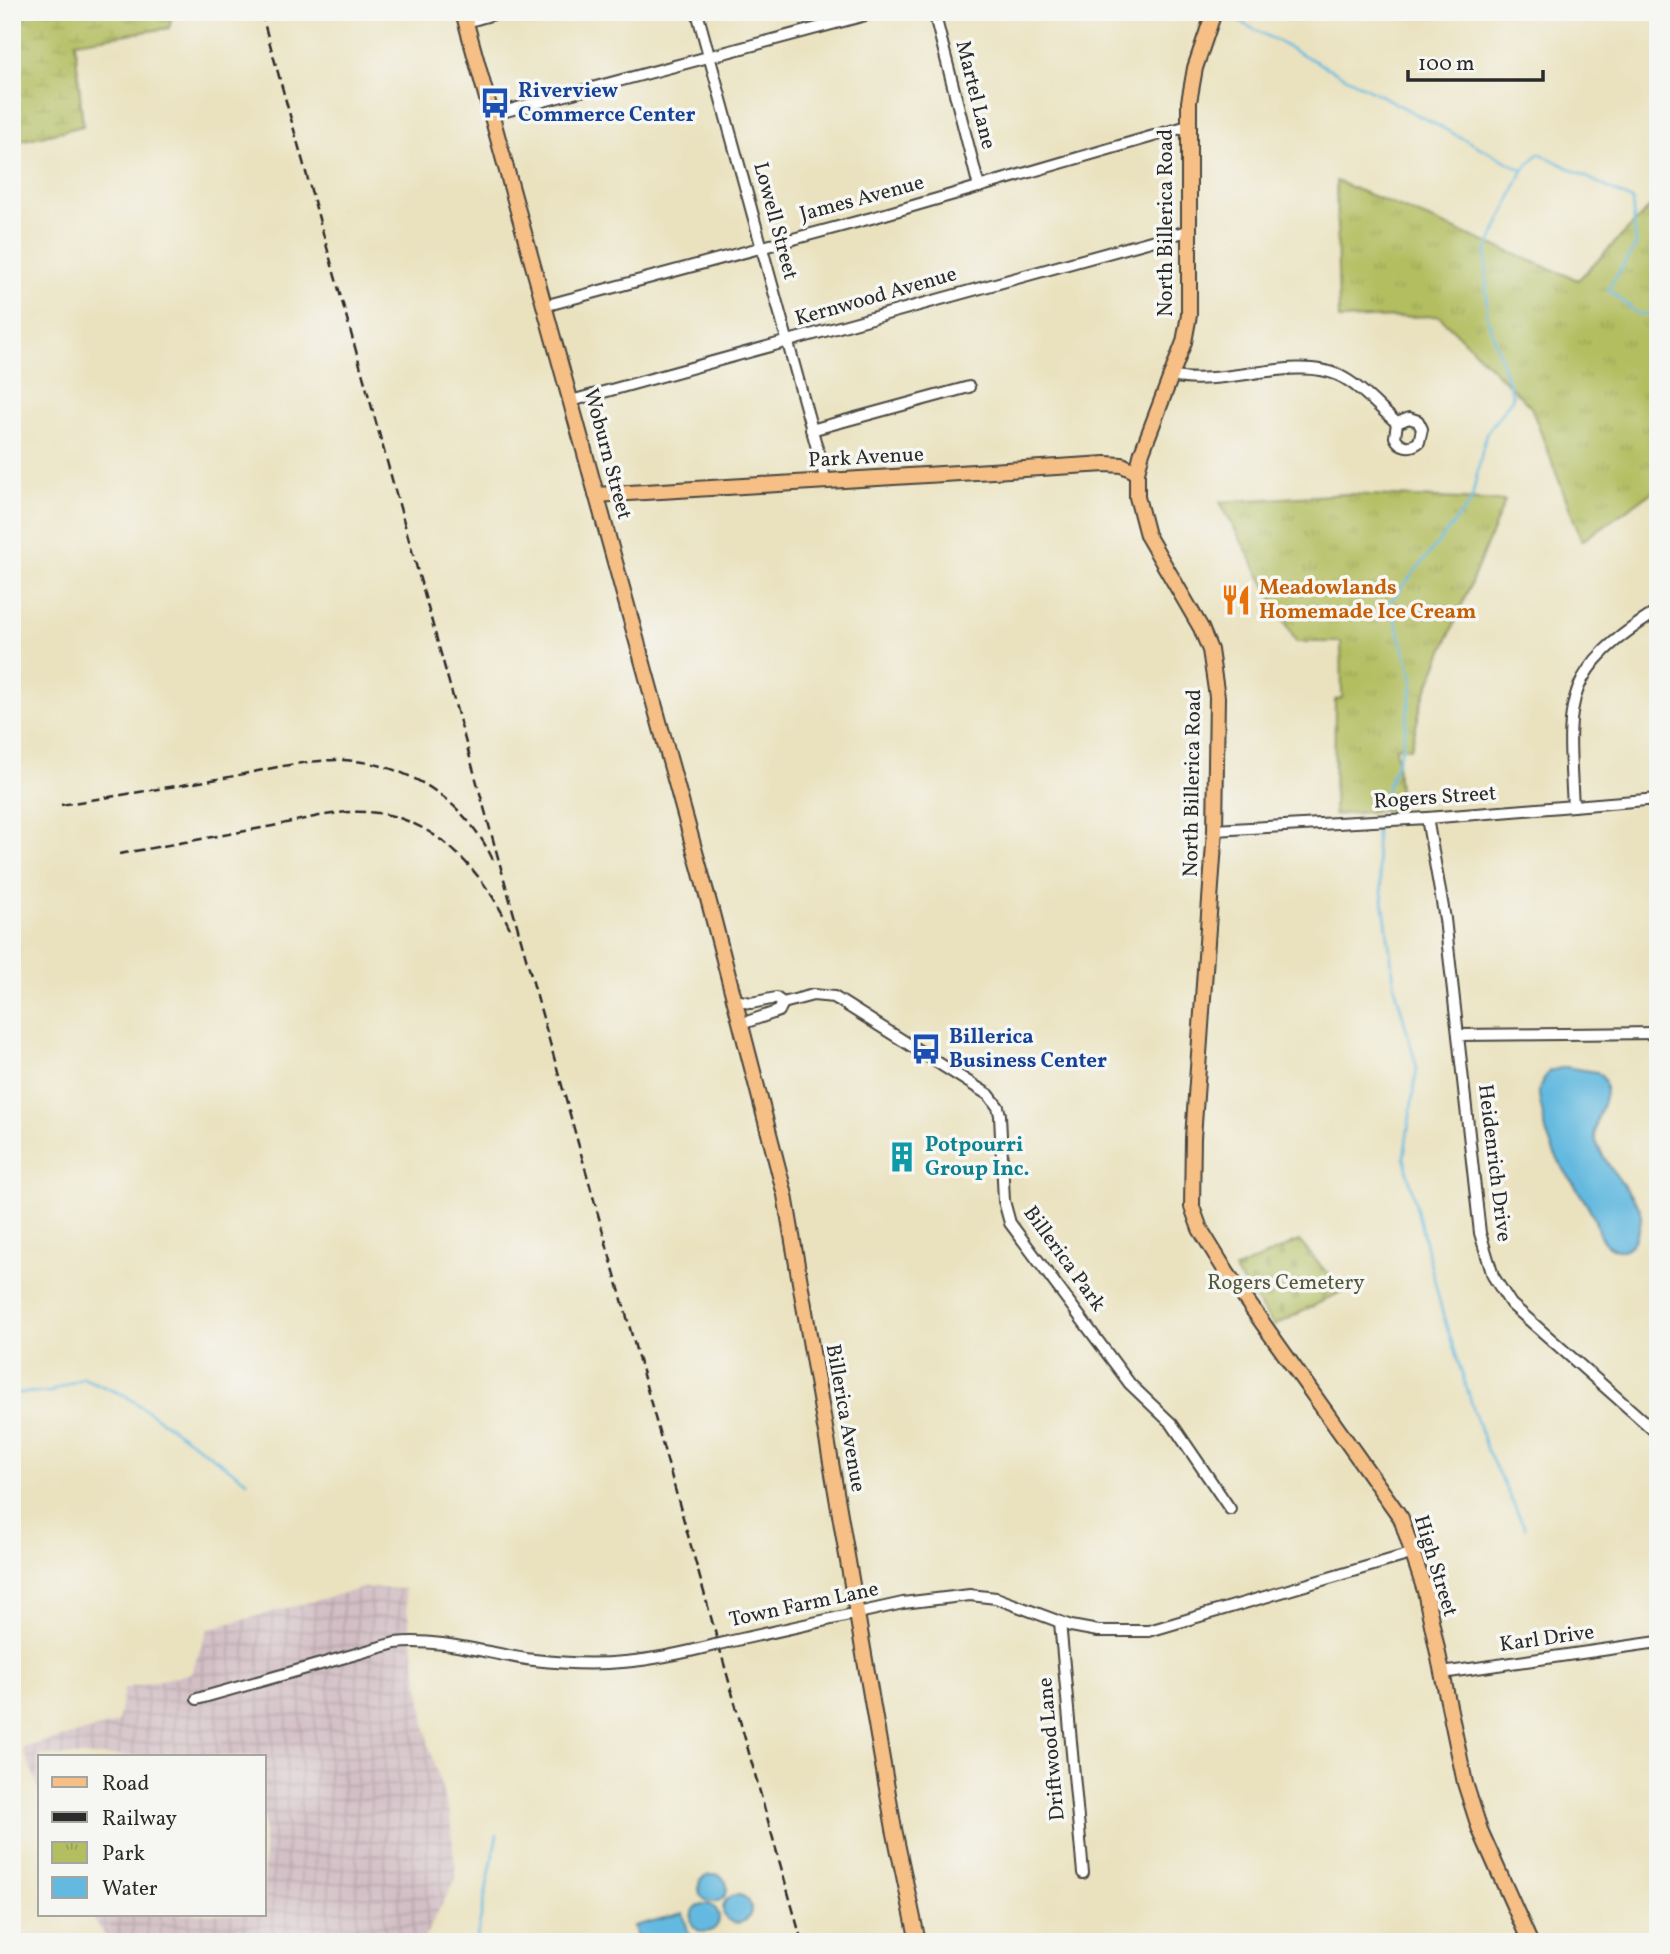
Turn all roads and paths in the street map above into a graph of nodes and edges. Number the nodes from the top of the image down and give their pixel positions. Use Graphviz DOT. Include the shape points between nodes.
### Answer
graph roads {
  1 [pos="501,12"];
  2 [pos="697,12"];
  3 [pos="877,12"];
  4 [pos="934,12"];
  5 [pos="1214,12"];
  6 [pos="464,17"];
  7 [pos="709,58"];
  8 [pos="491,115"];
  9 [pos="1188,126"];
  10 [pos="979,187"];
  11 [pos="1191,230"];
  12 [pos="762,246"];
  13 [pos="544,306"];
  14 [pos="788,342"];
  15 [pos="1171,376"];
  16 [pos="969,387"];
  17 [pos="571,401"];
  18 [pos="1397,424"];
  19 [pos="811,430"];
  20 [pos="1137,472"];
  21 [pos="826,481"];
  22 [pos="596,495"];
  23 [pos="1658,611"];
  24 [pos="1658,799"];
  25 [pos="1573,806"];
  26 [pos="1427,818"];
  27 [pos="1215,830"];
  28 [pos="710,906"];
  29 [pos="734,1000"];
  30 [pos="783,1003"];
  31 [pos="741,1024"];
  32 [pos="1658,1032"];
  33 [pos="1459,1035"];
  34 [pos="1192,1208"];
  35 [pos="1658,1434"];
  36 [pos="1230,1509"];
  37 [pos="1414,1553"];
  38 [pos="857,1613"];
  39 [pos="1060,1622"];
  40 [pos="1658,1642"];
  41 [pos="1442,1673"];
  42 [pos="197,1699"];
  43 [pos="1083,1873"];
  44 [pos="918,1942"];
  45 [pos="1530,1942"];
  1 -- 6 [label="street"];
  2 -- 7 [label="street, Lowell Street"];
  3 -- 7 [label="street"];
  4 -- 10 [label="street, Martel Lane"];
  5 -- 9 [label="main road, North Billerica Road" via="1191,87"];
  6 -- 8 [label="main road, Woburn Street"];
  7 -- 8 [label="street"];
  7 -- 12 [label="street, Lowell Street"];
  8 -- 13 [label="main road, Woburn Street"];
  9 -- 10 [label="street, James Avenue"];
  9 -- 11 [label="main road, North Billerica Road"];
  10 -- 12 [label="street, James Avenue"];
  11 -- 14 [label="street, Kernwood Avenue"];
  11 -- 15 [label="main road, North Billerica Road" via="1189,315"];
  12 -- 13 [label="street, James Avenue"];
  12 -- 14 [label="street, Lowell Street"];
  13 -- 17 [label="main road, Woburn Street"];
  14 -- 17 [label="street, Kernwood Avenue"];
  14 -- 19 [label="street, Lowell Street"];
  15 -- 18 [label="street" via="1325,370 1349,382"];
  15 -- 20 [label="main road, North Billerica Road"];
  16 -- 19 [label="street"];
  17 -- 22 [label="main road, Woburn Street"];
  19 -- 21 [label="street, Lowell Street"];
  20 -- 21 [label="main road, Park Avenue" via="1106,464"];
  20 -- 27 [label="main road, North Billerica Road" via="1137,497 1147,535 1201,628 1215,668"];
  21 -- 22 [label="main road, Park Avenue"];
  22 -- 28 [label="main road, Woburn Street"];
  23 -- 25 [label="street" via="1605,647 1584,675 1571,713"];
  24 -- 25 [label="street, Rogers Street"];
  25 -- 26 [label="street, Rogers Street"];
  26 -- 27 [label="street, Rogers Street"];
  26 -- 33 [label="street, Heidenrich Drive"];
  27 -- 34 [label="main road, North Billerica Road"];
  28 -- 29 [label="main road, Billerica Avenue"];
  29 -- 30 [label="street, Billerica Park" via="751,1003 776,998"];
  29 -- 31 [label="main road, Billerica Avenue"];
  30 -- 31 [label="street, Billerica Park" via="779,1011"];
  30 -- 36 [label="street, Billerica Park" via="813,995 843,1001 989,1095 1000,1115 1004,1202 1010,1223 1130,1384 1172,1424"];
  31 -- 38 [label="main road, Billerica Avenue" via="785,1195"];
  32 -- 33 [label="street"];
  33 -- 35 [label="street, Heidenrich Drive" via="1480,1233 1493,1276 1511,1304"];
  34 -- 37 [label="main road, High Street" via="1227,1273 1401,1518"];
  37 -- 39 [label="street, Town Farm Lane" via="1149,1631 1098,1631"];
  37 -- 41 [label="main road, High Street"];
  38 -- 39 [label="street, Town Farm Lane" via="970,1595 996,1598"];
  38 -- 42 [label="street, Town Farm Lane, bridge" via="645,1662 598,1666 420,1641 395,1643"];
  38 -- 44 [label="main road, Billerica Avenue"];
  39 -- 43 [label="street, Driftwood Lane"];
  40 -- 41 [label="street, Karl Drive"];
  41 -- 45 [label="main road, High Street" via="1465,1783 1480,1830"];
}
